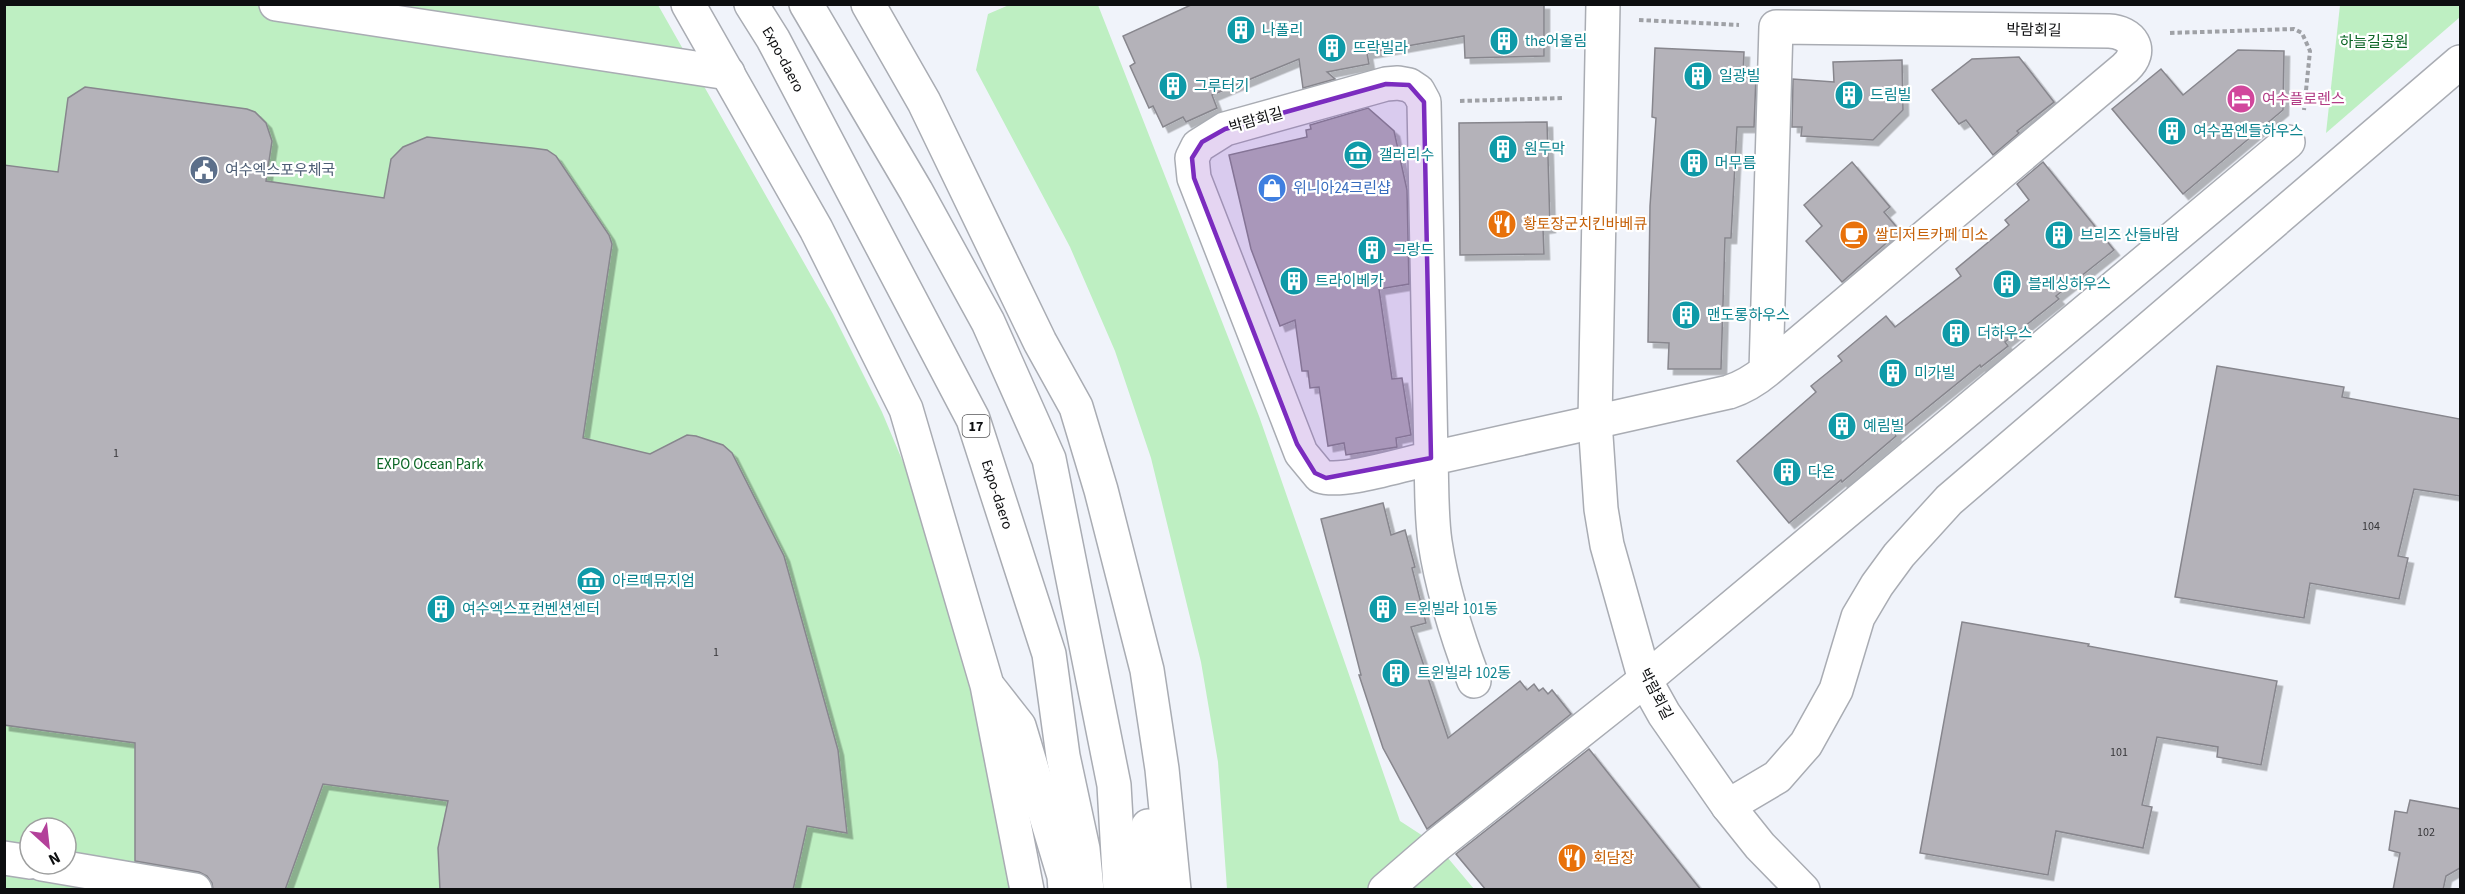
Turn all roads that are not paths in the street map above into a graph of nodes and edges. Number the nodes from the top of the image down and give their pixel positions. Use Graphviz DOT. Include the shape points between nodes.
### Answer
graph roads {
  1 [pos="276,4"];
  2 [pos="688,4"];
  3 [pos="752,4"];
  4 [pos="806,4"];
  5 [pos="868,4"];
  6 [pos="1603,11"];
  7 [pos="2460,62"];
  8 [pos="728,73"];
  9 [pos="2288,142"];
  10 [pos="1766,371"];
  11 [pos="1595,422"];
  12 [pos="1431,458"];
  13 [pos="1645,680"];
  14 [pos="1474,681"];
  15 [pos="987,685"];
  16 [pos="1162,769"];
  17 [pos="1728,806"];
  18 [pos="78,870"];
  19 [pos="195,890"];
  20 [pos="1027,890"];
  21 [pos="1065,890"];
  22 [pos="1087,890"];
  23 [pos="1120,890"];
  24 [pos="1151,890"];
  25 [pos="1174,890"];
  26 [pos="1385,890"];
  27 [pos="1803,890"];
  1 -- 8 [label="street"];
  2 -- 8 [label="street"];
  3 -- 22 [label="street, Expo-daero / 17" via="974,419 1049,654"];
  4 -- 23 [label="street" via="988,322 1049,459 1114,785"];
  5 -- 16 [label="street" via="924,102 1040,342 1076,407 1148,670"];
  6 -- 11 [label="street, 박람회길"];
  7 -- 17 [label="street" via="1923,526 1877,585 1858,617 1836,690 1806,744 1777,777"];
  8 -- 15 [label="street" via="816,229 906,410"];
  9 -- 13 [label="street"];
  10 -- 10 [label="street, 박람회길" via="2125,68 2133,57 2129,37 2118,31 1776,27"];
  10 -- 11 [label="street, 박람회길" via="1744,387 1729,392"];
  11 -- 12 [label="street, 박람회길"];
  11 -- 13 [label="street, 박람회길" via="1607,545"];
  12 -- 12 [label="street, 박람회길" via="1424,102 1418,91 1398,83 1369,88 1225,129 1202,142 1191,164 1194,178 1297,444 1312,468 1320,476 1334,479"];
  12 -- 14 [label="street" via="1436,544 1454,622"];
  13 -- 17 [label="street, 박람회길"];
  13 -- 26 [label="street"];
  15 -- 20 [label="street"];
  15 -- 21 [label="street" via="1019,726"];
  16 -- 24 [label="street" via="1148,819"];
  16 -- 25 [label="street"];
  17 -- 27 [label="street, 박람회길"];
  18 -- 19 [label="street"];
}
